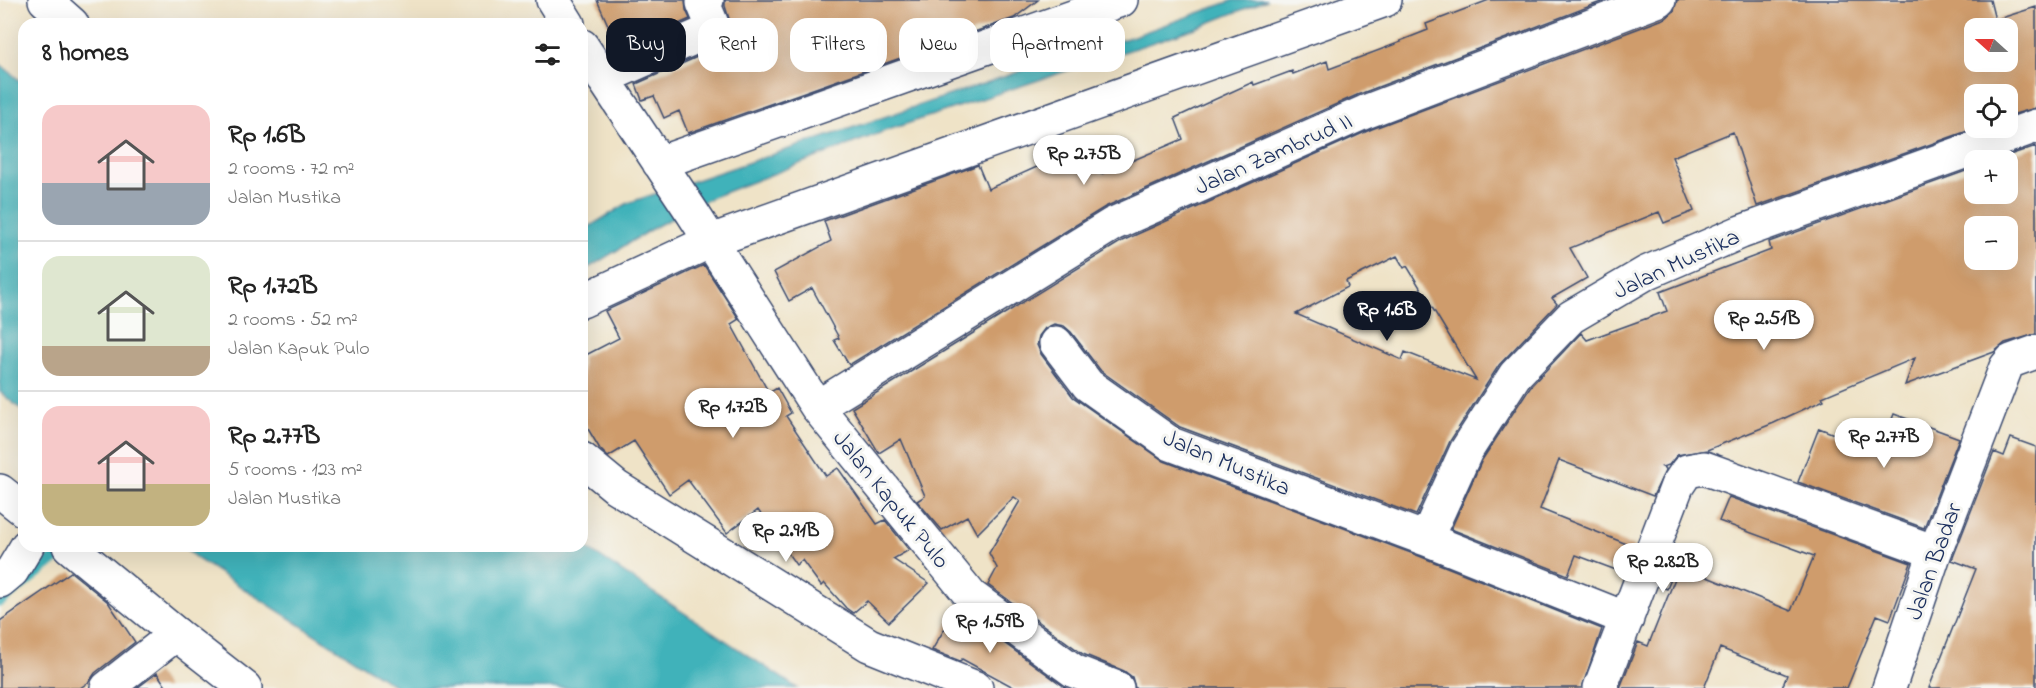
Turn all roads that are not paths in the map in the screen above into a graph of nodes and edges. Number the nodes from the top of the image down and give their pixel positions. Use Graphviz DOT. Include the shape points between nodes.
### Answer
graph roads {
  1 [pos="553,0"];
  2 [pos="707,0"];
  3 [pos="1121,0"];
  4 [pos="1385,0"];
  5 [pos="1659,0"];
  6 [pos="564,18"];
  7 [pos="588,55"];
  8 [pos="603,78"];
  9 [pos="2036,126"];
  10 [pos="665,172"];
  11 [pos="711,241"];
  12 [pos="588,298"];
  13 [pos="1056,343"];
  14 [pos="2036,352"];
  15 [pos="817,407"];
  16 [pos="588,464"];
  17 [pos="0,491"];
  18 [pos="18,505"];
  19 [pos="1426,539"];
  20 [pos="23,552"];
  21 [pos="1935,552"];
  22 [pos="79,554"];
  23 [pos="0,581"];
  24 [pos="1626,619"];
  25 [pos="176,634"];
  26 [pos="109,687"];
  27 [pos="245,688"];
  28 [pos="976,688"];
  29 [pos="1117,688"];
  30 [pos="1600,688"];
  31 [pos="1889,688"];
  1 -- 6 [label="street"];
  2 -- 8 [label="street" via="703,3 714,29"];
  3 -- 10 [label="street"];
  4 -- 11 [label="street"];
  5 -- 15 [label="street, Jalan Zambrud II" via="1365,111 1113,224"];
  7 -- 8 [label="street, Jalan Kapuk Pulo"];
  8 -- 10 [label="street, Jalan Kapuk Pulo"];
  9 -- 19 [label="street, Jalan Mustika" via="1741,232 1646,273 1570,317 1515,375 1496,403 1466,451"];
  10 -- 11 [label="street, Jalan Kapuk Pulo"];
  11 -- 12 [label="street"];
  11 -- 15 [label="street, Jalan Kapuk Pulo"];
  13 -- 19 [label="street, Jalan Mustika" via="1088,385 1171,444"];
  14 -- 21 [label="street, Jalan Badar" via="2011,361 2006,367"];
  15 -- 29 [label="street, Jalan Kapuk Pulo" via="971,596 1074,671"];
  16 -- 28 [label="street" via="616,487 869,645"];
  17 -- 18 [label="street"];
  19 -- 24 [label="street, Jalan Mustika"];
  20 -- 23 [label="street" via="12,571"];
  21 -- 24 [label="street" via="1695,468 1687,471 1677,486"];
  21 -- 31 [label="street, Jalan Badar"];
  22 -- 25 [label="street"];
  24 -- 30 [label="street"];
  25 -- 26 [label="street"];
  25 -- 27 [label="street"];
}
